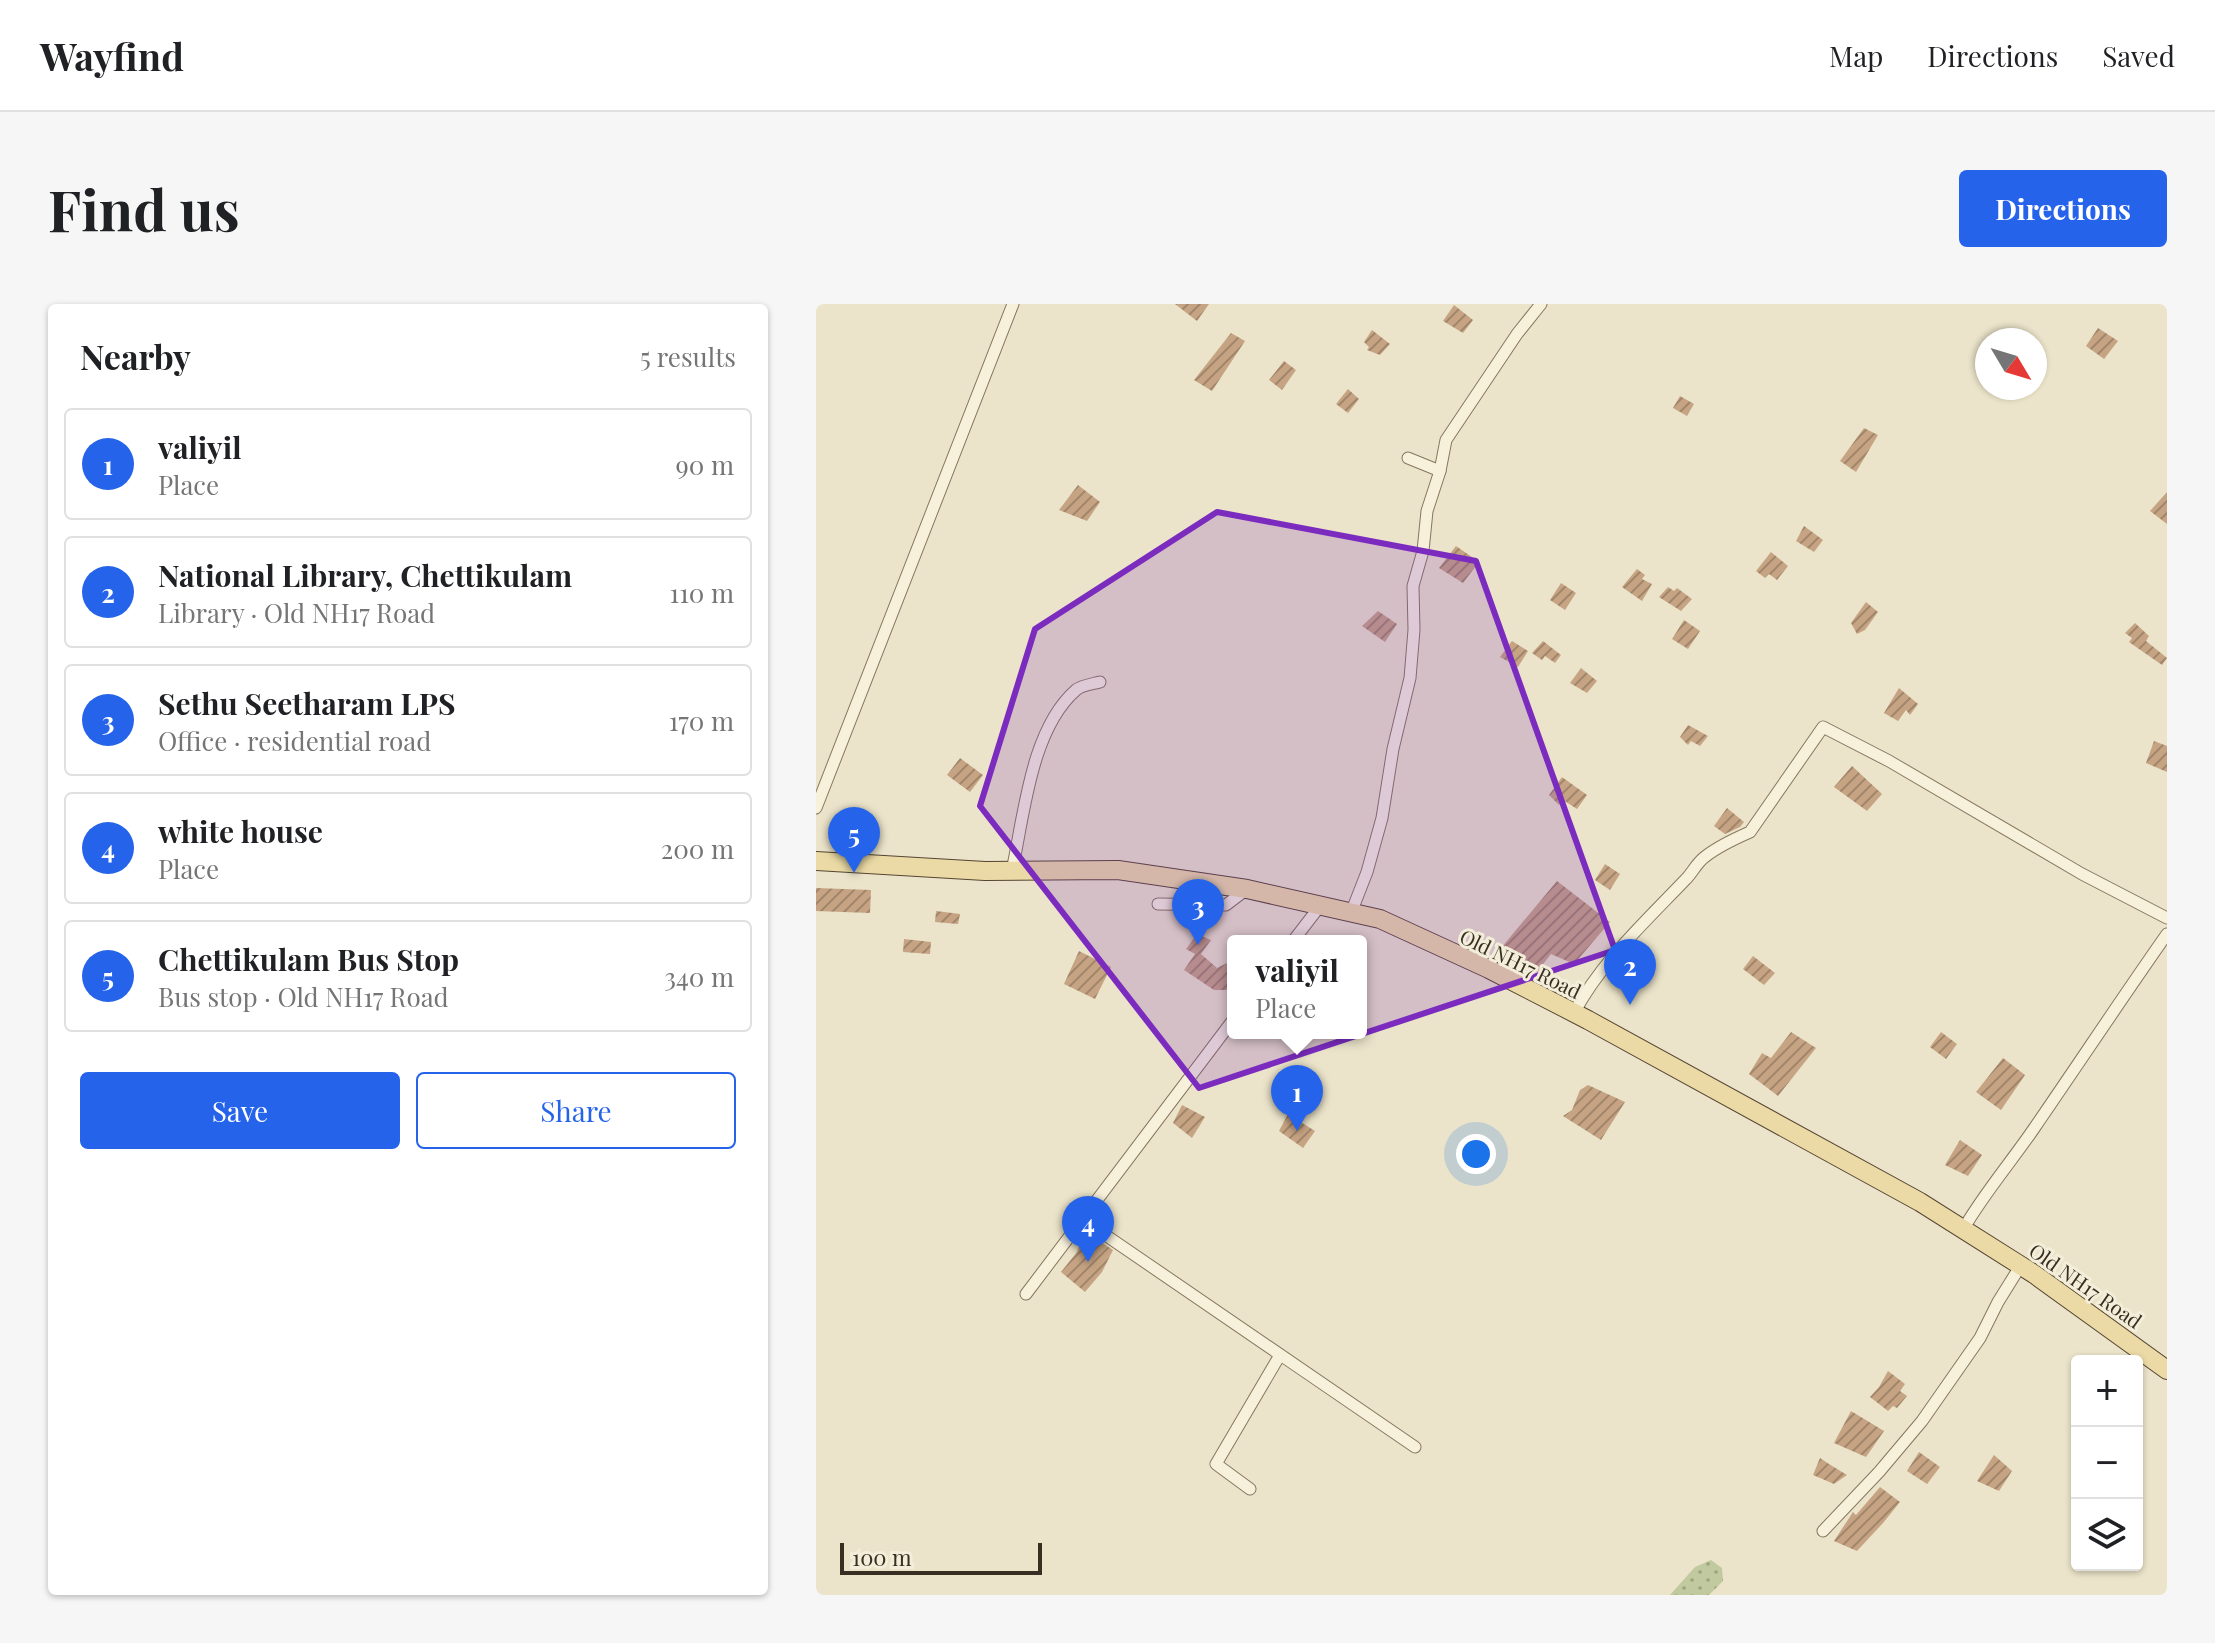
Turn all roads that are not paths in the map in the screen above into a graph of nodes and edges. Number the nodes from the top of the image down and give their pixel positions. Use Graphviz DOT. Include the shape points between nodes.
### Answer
graph roads {
  1 [pos="1013,304"];
  2 [pos="1541,304"];
  3 [pos="1408,458"];
  4 [pos="1440,471"];
  5 [pos="1100,682"];
  6 [pos="816,808"];
  7 [pos="816,861"];
  8 [pos="1012,871"];
  9 [pos="1247,889"];
  10 [pos="1158,904"];
  11 [pos="1320,906"];
  12 [pos="1351,913"];
  13 [pos="2167,918"];
  14 [pos="2167,934"];
  15 [pos="1298,935"];
  16 [pos="1574,1013"];
  17 [pos="1227,1028"];
  18 [pos="1082,1219"];
  19 [pos="1964,1228"];
  20 [pos="2021,1265"];
  21 [pos="1026,1294"];
  22 [pos="1280,1355"];
  23 [pos="2167,1370"];
  24 [pos="1415,1447"];
  25 [pos="1250,1489"];
  26 [pos="1823,1531"];
  1 -- 6 [label="street"];
  2 -- 4 [label="street" via="1446,440"];
  3 -- 4 [label="street"];
  4 -- 12 [label="street" via="1413,586 1410,678 1382,818"];
  5 -- 8 [label="street" via="1078,687 1050,722 1034,764"];
  7 -- 8 [label="main road, Old NH17 Road"];
  8 -- 9 [label="main road, Old NH17 Road" via="1118,870"];
  9 -- 10 [label="street" via="1226,905"];
  9 -- 11 [label="main road, Old NH17 Road"];
  11 -- 12 [label="main road, Old NH17 Road"];
  11 -- 15 [label="street"];
  12 -- 16 [label="main road, Old NH17 Road" via="1380,919"];
  13 -- 16 [label="street" via="1823,727 1750,832 1702,858 1608,961"];
  14 -- 19 [label="street"];
  16 -- 19 [label="main road, Old NH17 Road"];
  17 -- 18 [label="street"];
  18 -- 21 [label="street"];
  18 -- 22 [label="street"];
  19 -- 20 [label="main road, Old NH17 Road"];
  20 -- 23 [label="main road, Old NH17 Road"];
  20 -- 26 [label="street" via="1980,1338 1922,1421"];
  22 -- 24 [label="street"];
  22 -- 25 [label="street" via="1216,1464"];
}
